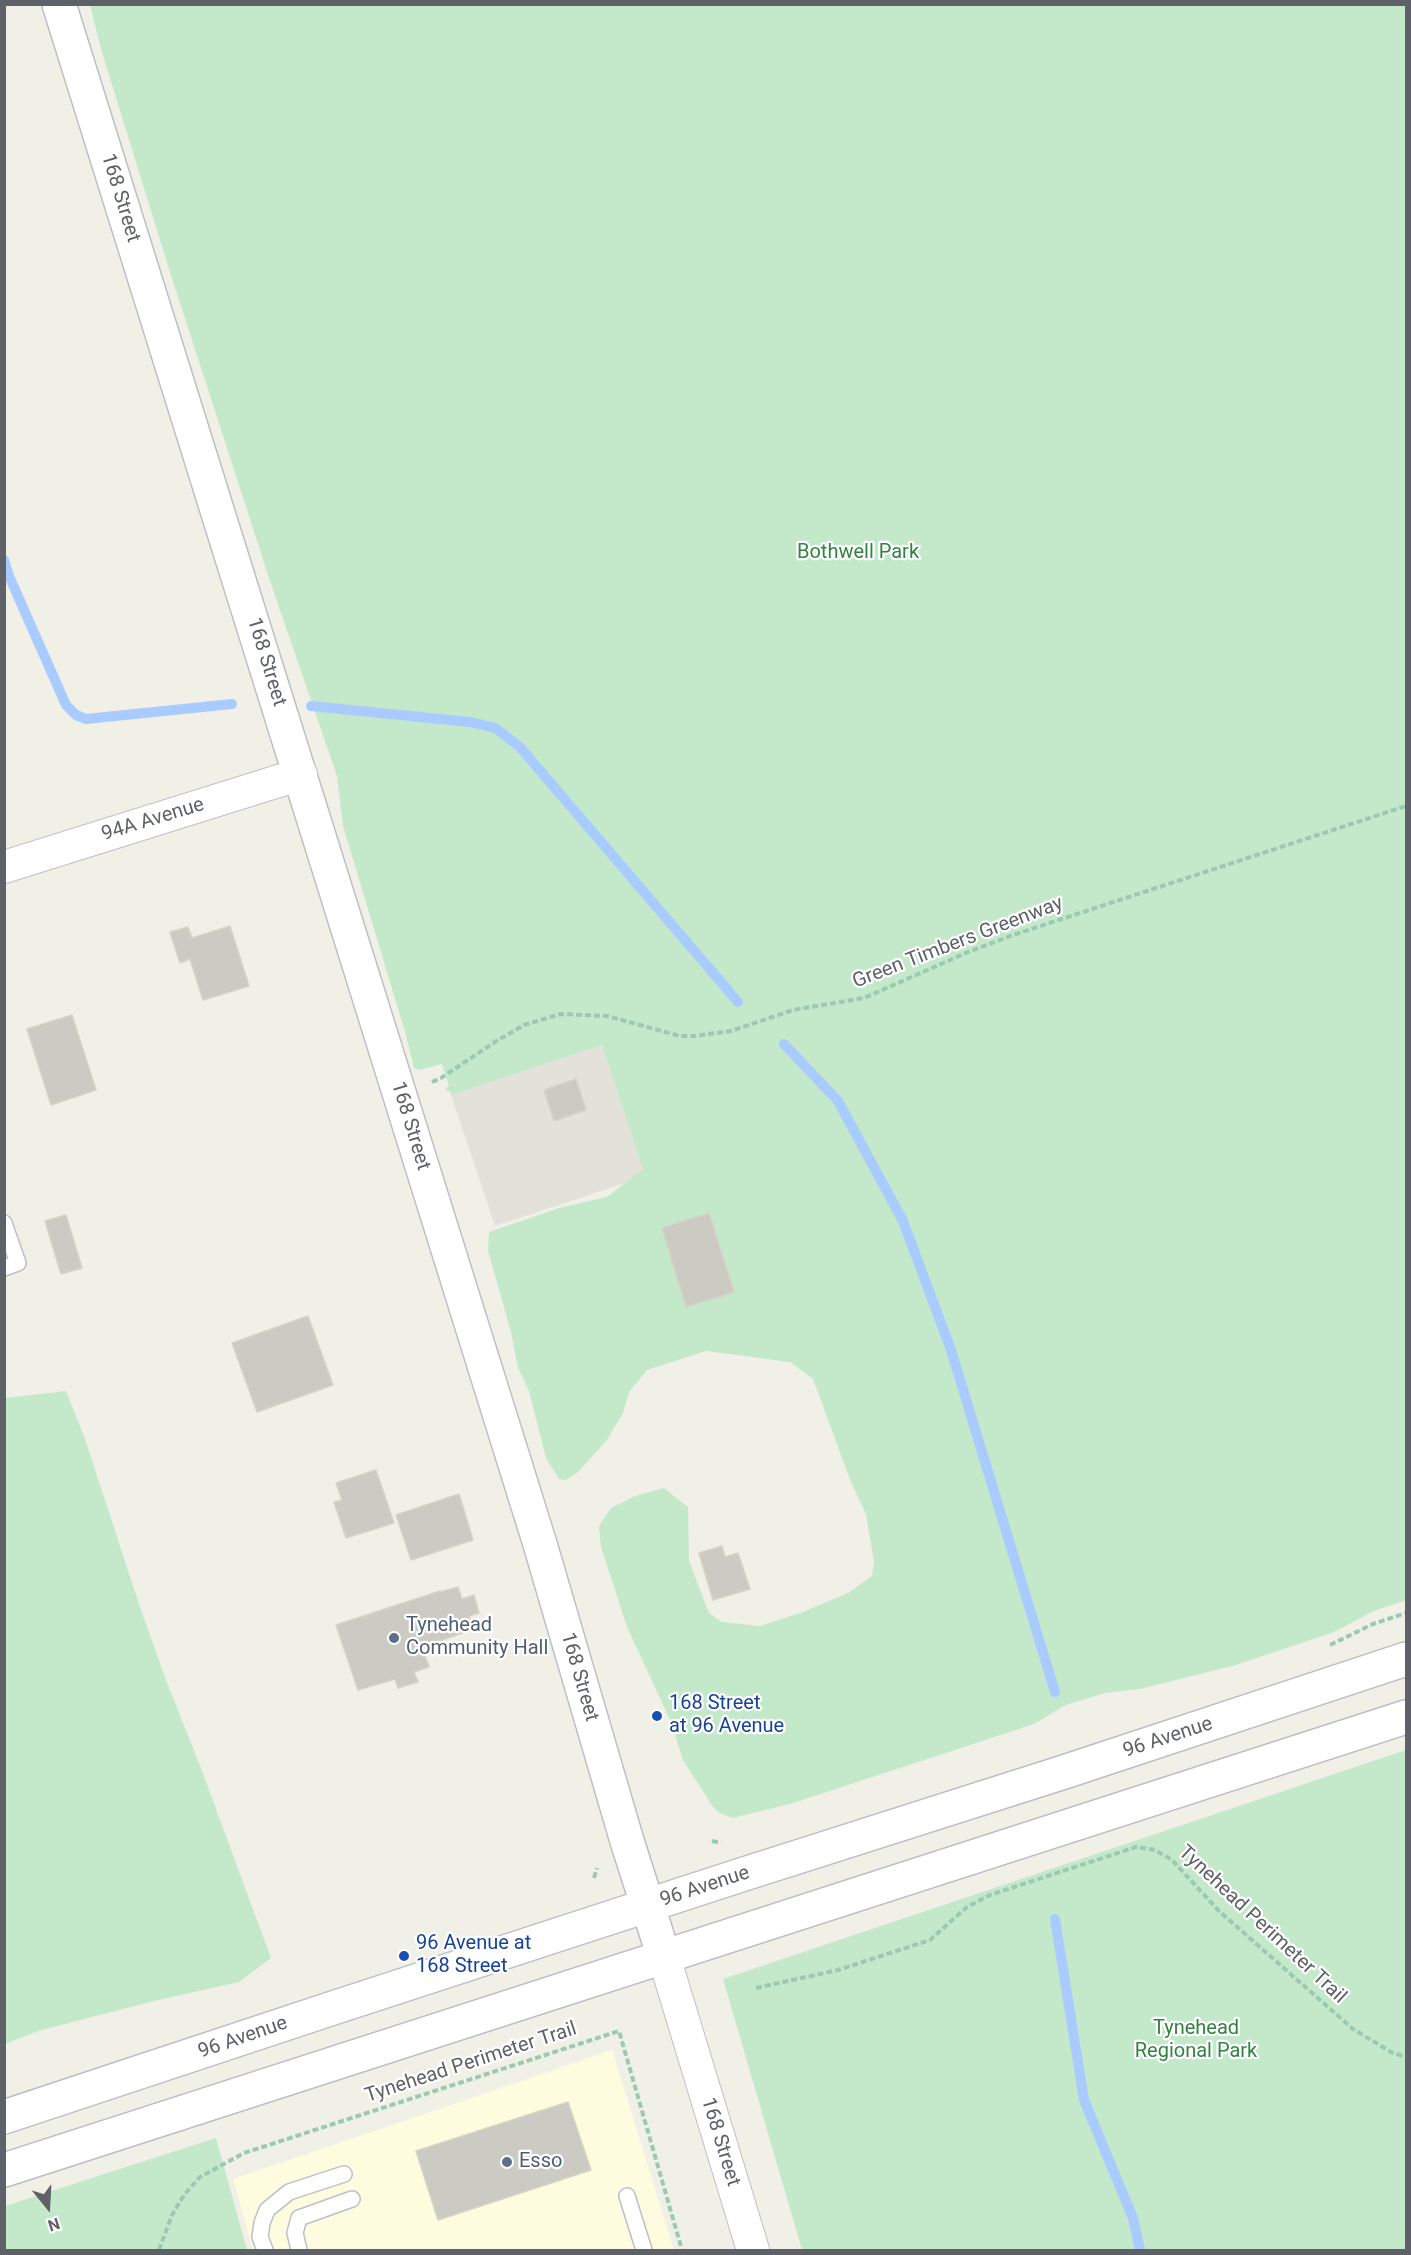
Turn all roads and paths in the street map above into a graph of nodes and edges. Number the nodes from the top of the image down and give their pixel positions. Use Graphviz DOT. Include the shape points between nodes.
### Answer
graph roads {
  1 [pos="59,4"];
  2 [pos="301,774"];
  3 [pos="1407,806"];
  4 [pos="4,867"];
  5 [pos="422,1085"];
  6 [pos="4,1223"];
  7 [pos="4,1268"];
  8 [pos="1407,1659"];
  9 [pos="1407,1717"];
  10 [pos="648,1906"];
  11 [pos="664,1957"];
  12 [pos="756,1988"];
  13 [pos="1407,2057"];
  14 [pos="4,2117"];
  15 [pos="4,2170"];
  16 [pos="344,2174"];
  17 [pos="627,2196"];
  18 [pos="352,2199"];
  19 [pos="159,2250"];
  20 [pos="265,2250"];
  21 [pos="299,2250"];
  22 [pos="644,2250"];
  23 [pos="682,2250"];
  24 [pos="753,2250"];
  1 -- 2 [label="main road, 168 Street"];
  2 -- 4 [label="street, 94A Avenue"];
  2 -- 10 [label="main road, 168 Street"];
  3 -- 5 [label="path, Green Timbers Greenway" via="1013,935 864,998 793,1010 732,1030 695,1036 680,1036 607,1016 561,1014 524,1025 441,1078"];
  6 -- 7 [label="lane" via="18,1263"];
  8 -- 10 [label="main road, 96 Avenue"];
  9 -- 11 [label="main road"];
  10 -- 11 [label="main road, 168 Street"];
  10 -- 14 [label="main road, 96 Avenue"];
  11 -- 15 [label="main road"];
  11 -- 24 [label="street, 168 Street"];
  12 -- 13 [label="path, Tynehead Perimeter Trail" via="838,1970 930,1940 967,1908 990,1895 1136,1848 1155,1850 1172,1860 1219,1911 1353,2029"];
  16 -- 20 [label="lane" via="290,2192 267,2210 260,2237"];
  17 -- 22 [label="lane"];
  18 -- 21 [label="lane" via="299,2218 295,2233"];
  19 -- 23 [label="path, Tynehead Perimeter Trail" via="184,2195 200,2177 244,2153 619,2031"];
}
